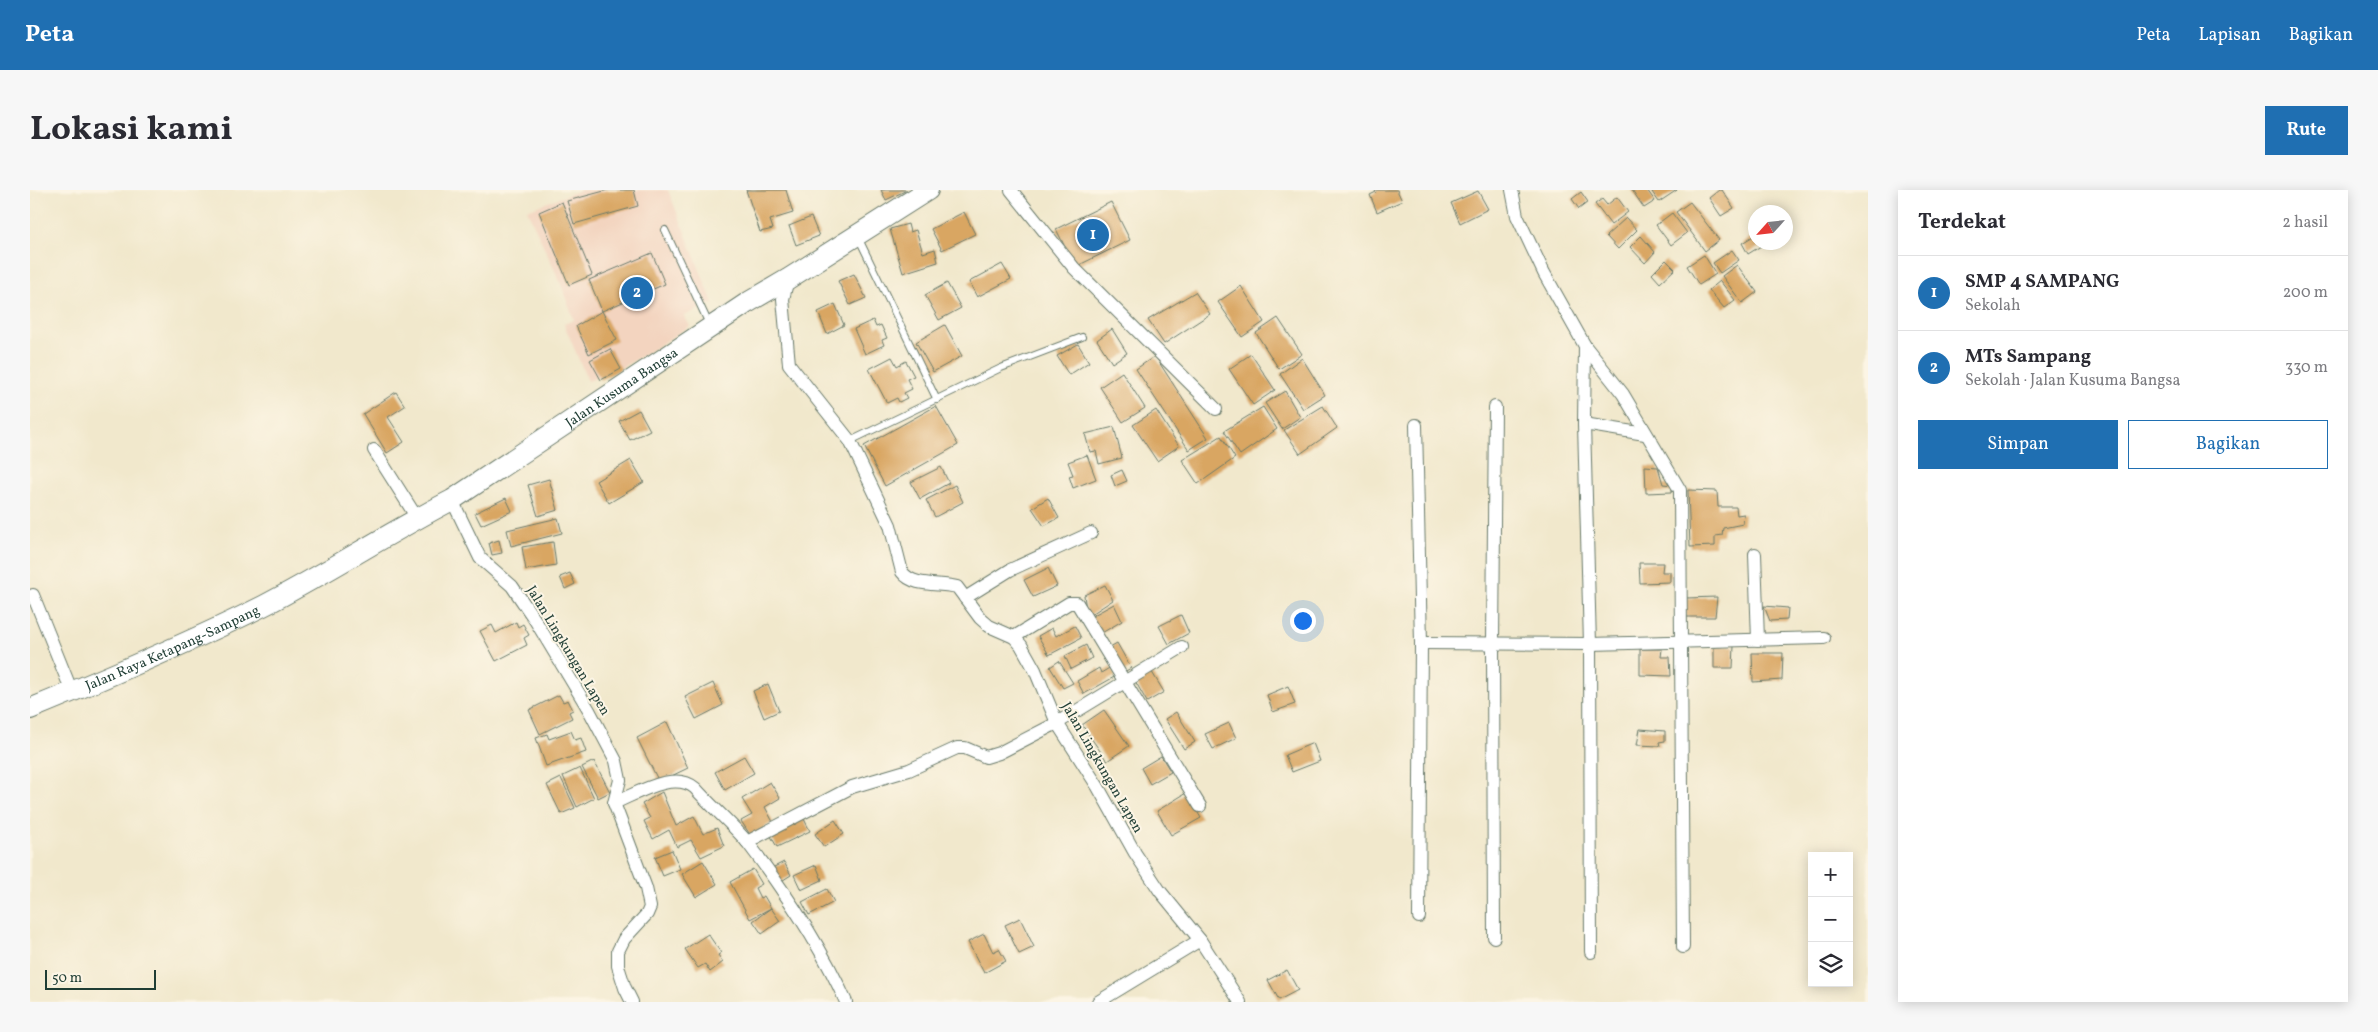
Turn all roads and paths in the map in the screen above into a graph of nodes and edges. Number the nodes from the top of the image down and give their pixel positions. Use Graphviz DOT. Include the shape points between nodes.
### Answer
graph roads {
  1 [pos="928,190"];
  2 [pos="1011,190"];
  3 [pos="1512,190"];
  4 [pos="665,230"];
  5 [pos="857,236"];
  6 [pos="788,279"];
  7 [pos="710,328"];
  8 [pos="1082,337"];
  9 [pos="1585,346"];
  10 [pos="937,400"];
  11 [pos="1495,407"];
  12 [pos="1216,409"];
  13 [pos="1584,424"];
  14 [pos="1416,425"];
  15 [pos="1645,434"];
  16 [pos="850,442"];
  17 [pos="374,450"];
  18 [pos="452,500"];
  19 [pos="417,518"];
  20 [pos="1091,533"];
  21 [pos="1755,554"];
  22 [pos="312,579"];
  23 [pos="34,595"];
  24 [pos="965,598"];
  25 [pos="1014,636"];
  26 [pos="1824,638"];
  27 [pos="1758,640"];
  28 [pos="1682,641"];
  29 [pos="1421,643"];
  30 [pos="1493,644"];
  31 [pos="1590,644"];
  32 [pos="1182,647"];
  33 [pos="1123,682"];
  34 [pos="72,692"];
  35 [pos="30,709"];
  36 [pos="1058,723"];
  37 [pos="614,803"];
  38 [pos="1200,806"];
  39 [pos="747,842"];
  40 [pos="1419,917"];
  41 [pos="1494,937"];
  42 [pos="1200,940"];
  43 [pos="1683,947"];
  44 [pos="1590,952"];
  45 [pos="632,1002"];
  46 [pos="846,1002"];
  47 [pos="1098,1002"];
  48 [pos="1240,1002"];
  1 -- 5 [label="main road, Jalan Kusuma Bangsa"];
  2 -- 12 [label="street" via="1074,268"];
  3 -- 9 [label="street" via="1517,216"];
  4 -- 7 [label="lane"];
  5 -- 6 [label="main road, Jalan Kusuma Bangsa"];
  5 -- 10 [label="lane"];
  6 -- 7 [label="main road, Jalan Kusuma Bangsa"];
  6 -- 16 [label="street" via="784,326 789,364"];
  7 -- 18 [label="main road, Jalan Kusuma Bangsa"];
  8 -- 10 [label="lane" via="1001,368"];
  9 -- 13 [label="street"];
  9 -- 15 [label="street" via="1623,394"];
  10 -- 16 [label="lane"];
  11 -- 30 [label="street"];
  13 -- 15 [label="street"];
  13 -- 31 [label="street"];
  14 -- 29 [label="street"];
  15 -- 28 [label="street" via="1680,490"];
  16 -- 24 [label="street" via="890,525 905,576 955,586"];
  17 -- 19 [label="street"];
  18 -- 19 [label="main road, Jalan Kusuma Bangsa"];
  18 -- 37 [label="street, Jalan Lingkungan Lapen" via="480,558 512,586 612,752 620,788"];
  19 -- 22 [label="main road, Jalan Kusuma Bangsa"];
  20 -- 24 [label="street" via="1010,570"];
  21 -- 27 [label="street"];
  22 -- 34 [label="main road, Jalan Raya Ketapang-Sampang" via="262,606"];
  23 -- 34 [label="street"];
  24 -- 25 [label="street" via="989,626"];
  25 -- 33 [label="street" via="1069,603 1077,603"];
  25 -- 36 [label="street, Jalan Lingkungan Lapen" via="1035,670"];
  26 -- 27 [label="street"];
  27 -- 28 [label="street"];
  28 -- 31 [label="street"];
  28 -- 43 [label="street"];
  29 -- 30 [label="street"];
  29 -- 40 [label="street"];
  30 -- 31 [label="street"];
  30 -- 41 [label="street"];
  31 -- 44 [label="street"];
  32 -- 33 [label="street"];
  33 -- 36 [label="street"];
  33 -- 38 [label="street"];
  34 -- 35 [label="main road, Jalan Raya Ketapang-Sampang"];
  36 -- 39 [label="street" via="990,757 957,748 909,770 852,787"];
  36 -- 42 [label="street, Jalan Lingkungan Lapen" via="1148,874"];
  37 -- 39 [label="street" via="658,785 685,782 695,788"];
  37 -- 45 [label="street" via="649,900 647,914 624,939 618,951 618,966"];
  39 -- 46 [label="street" via="799,913 832,970"];
  42 -- 47 [label="street"];
  42 -- 48 [label="street, Jalan Lingkungan Lapen"];
}
